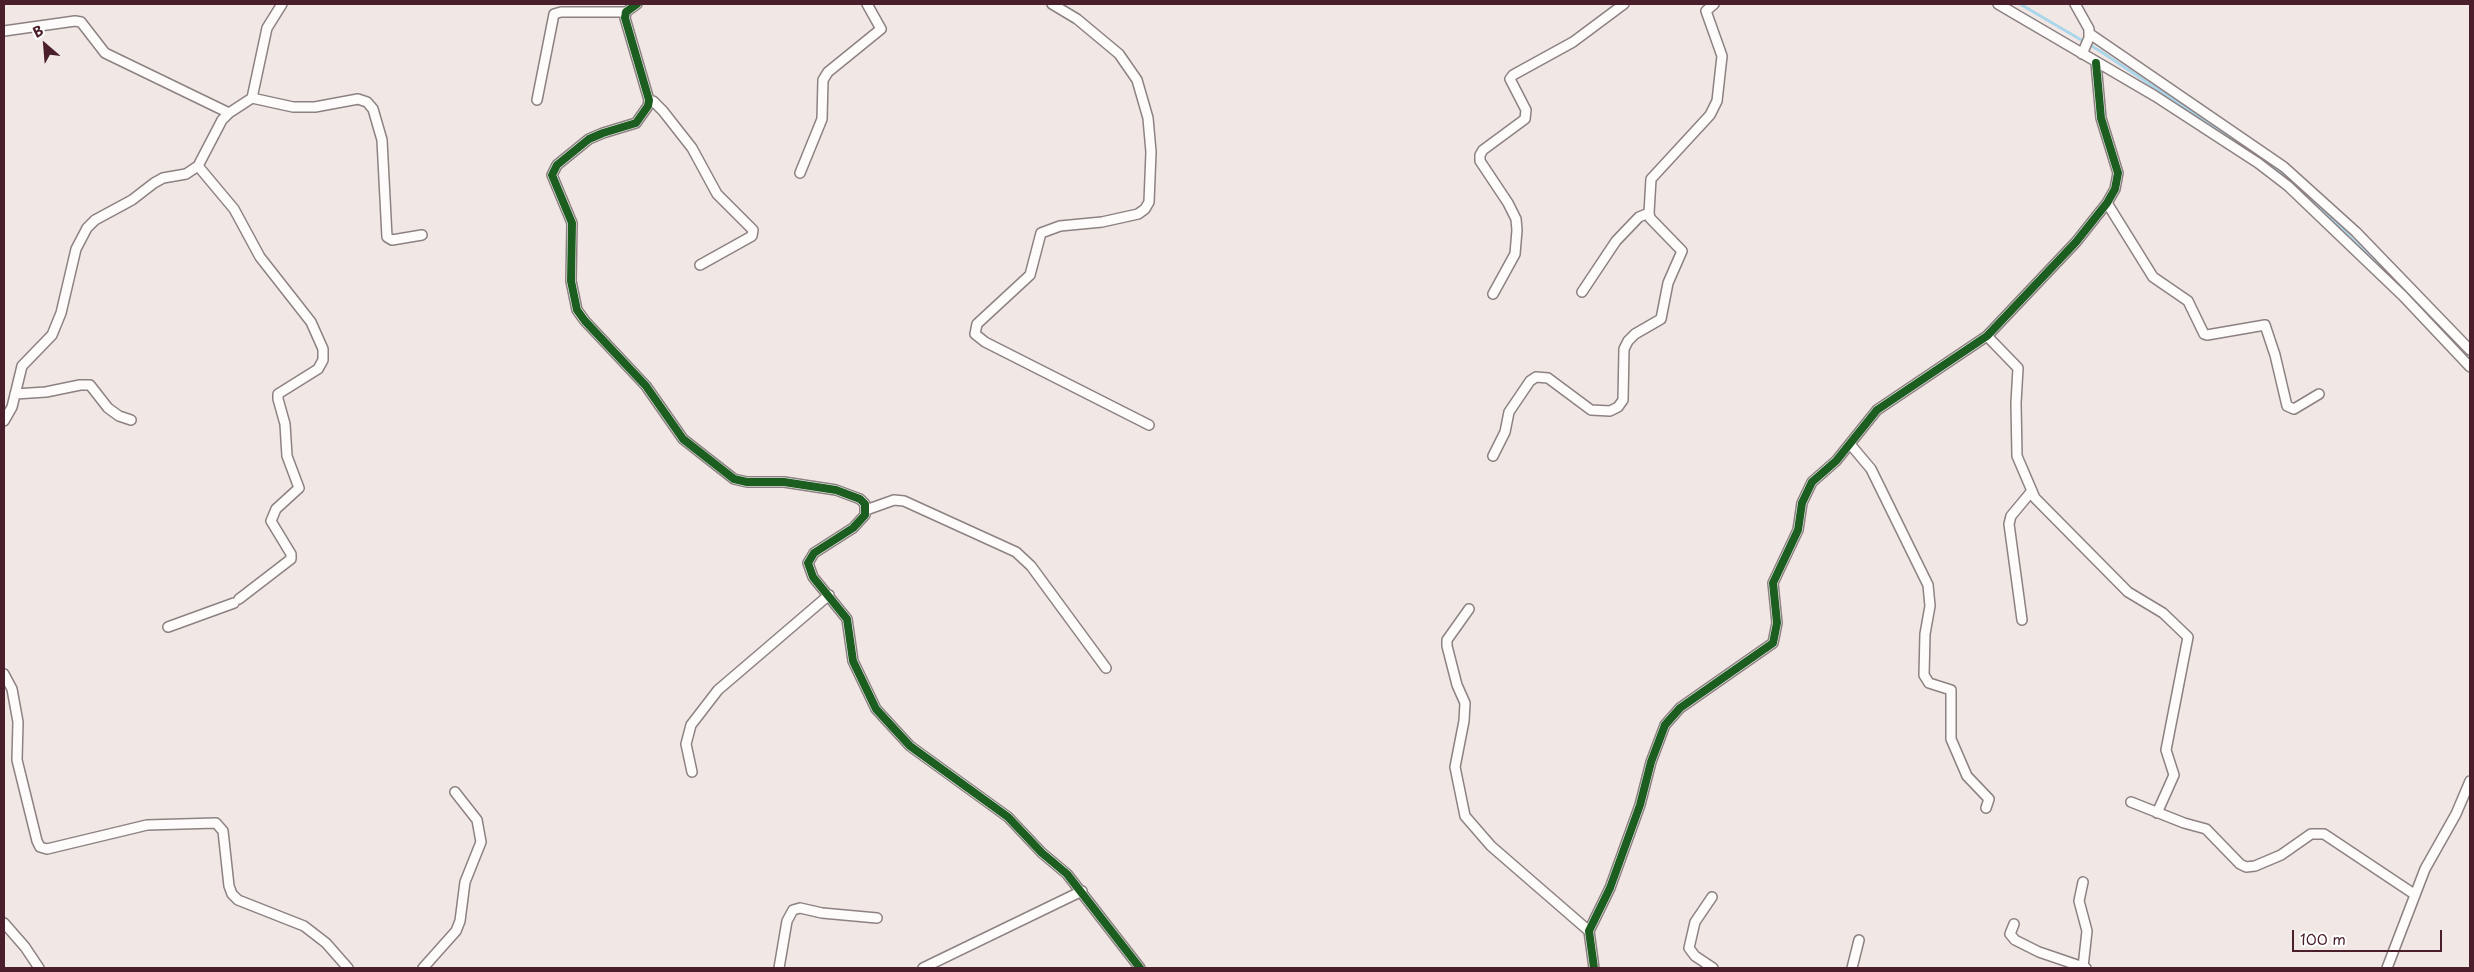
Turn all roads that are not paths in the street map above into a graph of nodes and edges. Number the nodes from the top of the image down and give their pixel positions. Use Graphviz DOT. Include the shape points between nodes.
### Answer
graph roads {
  1 [pos="282,4"];
  2 [pos="637,4"];
  3 [pos="867,4"];
  4 [pos="1052,4"];
  5 [pos="1714,4"];
  6 [pos="1998,4"];
  7 [pos="2075,4"];
  8 [pos="1619,5"];
  9 [pos="626,12"];
  10 [pos="4,31"];
  11 [pos="2089,36"];
  12 [pos="2083,52"];
  13 [pos="2096,63"];
  14 [pos="252,98"];
  15 [pos="537,100"];
  16 [pos="648,100"];
  17 [pos="229,112"];
  18 [pos="198,166"];
  19 [pos="800,173"];
  20 [pos="2107,203"];
  21 [pos="1648,213"];
  22 [pos="422,235"];
  23 [pos="700,265"];
  24 [pos="1582,292"];
  25 [pos="1493,294"];
  26 [pos="1987,336"];
  27 [pos="2470,350"];
  28 [pos="2470,366"];
  29 [pos="15,394"];
  30 [pos="2319,394"];
  31 [pos="130,420"];
  32 [pos="4,421"];
  33 [pos="1149,425"];
  34 [pos="1850,444"];
  35 [pos="1493,456"];
  36 [pos="2031,492"];
  37 [pos="866,510"];
  38 [pos="829,595"];
  39 [pos="1469,609"];
  40 [pos="2022,620"];
  41 [pos="168,627"];
  42 [pos="1106,668"];
  43 [pos="4,674"];
  44 [pos="692,772"];
  45 [pos="2470,781"];
  46 [pos="455,792"];
  47 [pos="2131,802"];
  48 [pos="1986,808"];
  49 [pos="2157,813"];
  50 [pos="2083,882"];
  51 [pos="1082,891"];
  52 [pos="2414,894"];
  53 [pos="1712,897"];
  54 [pos="877,918"];
  55 [pos="4,923"];
  56 [pos="2014,924"];
  57 [pos="1589,931"];
  58 [pos="1859,940"];
  59 [pos="38,968"];
  60 [pos="348,968"];
  61 [pos="423,968"];
  62 [pos="779,968"];
  63 [pos="923,968"];
  64 [pos="1140,968"];
  65 [pos="1594,968"];
  66 [pos="1714,968"];
  67 [pos="1852,968"];
  68 [pos="2084,968"];
  69 [pos="2388,968"];
  1 -- 14 [label="street" via="267,28"];
  2 -- 9 [label="street"];
  3 -- 19 [label="street" via="881,29 828,72 823,80 822,119"];
  4 -- 33 [label="street" via="1077,19 1119,54 1137,80 1149,126 1149,202 1138,214 1094,224 1060,226 1041,233 1030,275 977,324 975,334 984,342"];
  5 -- 21 [label="street" via="1706,11 1722,56 1717,101 1710,115 1655,172 1649,186"];
  6 -- 12 [label="street"];
  7 -- 11 [label="street" via="2087,24"];
  8 -- 25 [label="street" via="1573,42 1510,79 1526,110 1525,119 1480,155 1480,161 1516,219 1515,254"];
  9 -- 15 [label="street" via="554,14"];
  9 -- 16 [label="street"];
  10 -- 17 [label="street" via="75,20 81,22 105,53"];
  11 -- 12 [label="street"];
  11 -- 27 [label="street" via="2284,167 2356,232"];
  12 -- 13 [label="street"];
  13 -- 20 [label="street" via="2101,118 2118,173 2115,189"];
  13 -- 28 [label="street" via="2155,96 2288,186 2403,296"];
  14 -- 17 [label="street"];
  14 -- 22 [label="street" via="293,107 315,107 358,99 367,102 373,109 382,140 387,237 392,240"];
  16 -- 23 [label="street" via="656,103 692,148 717,194 754,233"];
  16 -- 37 [label="street" via="641,119 636,123 596,135 553,170 553,181 572,222 572,281 577,310 646,386 683,439 734,479 836,490 860,499"];
  17 -- 18 [label="street"];
  18 -- 29 [label="street" via="186,174 163,178 86,228 76,248 61,313 52,335 22,366"];
  18 -- 41 [label="street" via="234,209 260,257 311,322 323,349 323,360 318,369 278,394 285,424 287,456 299,488 276,509 271,521 291,559 236,601"];
  20 -- 26 [label="street" via="2076,242"];
  20 -- 30 [label="street" via="2153,277 2188,301 2204,334 2265,324 2287,406 2294,409"];
  21 -- 24 [label="street" via="1639,217 1616,241"];
  21 -- 35 [label="street" via="1682,251 1667,288 1661,319 1636,334 1624,348 1623,400 1610,411 1591,410 1548,378 1536,377 1510,412 1506,432"];
  26 -- 34 [label="street" via="1885,404 1870,417"];
  26 -- 36 [label="street" via="2018,368 2017,456"];
  29 -- 31 [label="street" via="90,385 108,408"];
  29 -- 32 [label="street"];
  34 -- 48 [label="street" via="1872,469 1928,585 1930,606 1925,634 1924,675 1929,683 1951,690 1951,740 1967,776 1989,798"];
  34 -- 57 [label="street" via="1806,492 1798,530 1773,582 1777,623 1773,643 1680,708 1665,725 1610,888"];
  36 -- 40 [label="street" via="2010,516 2009,524"];
  36 -- 49 [label="street" via="2128,592 2163,614 2188,637 2166,750 2174,775"];
  37 -- 38 [label="street" via="853,528 809,558 809,570"];
  37 -- 42 [label="street" via="894,500 904,501 1016,552 1031,566"];
  38 -- 44 [label="street" via="718,690 696,718 686,744"];
  38 -- 51 [label="street" via="847,619 853,661 884,720 910,746 1008,817"];
  39 -- 57 [label="street" via="1447,640 1457,685 1465,703 1454,767 1465,816 1491,846"];
  43 -- 60 [label="street" via="12,688 18,722 17,760 40,847 146,826 216,823 223,831 232,894 238,900 304,926"];
  45 -- 52 [label="street"];
  46 -- 61 [label="street" via="477,820 481,842 465,882 456,931"];
  47 -- 49 [label="street"];
  49 -- 52 [label="street" via="2206,828 2240,864 2250,867 2281,855 2311,834 2324,834"];
  50 -- 68 [label="street" via="2079,895 2087,931"];
  51 -- 63 [label="street"];
  51 -- 64 [label="street"];
  52 -- 69 [label="street"];
  53 -- 66 [label="street" via="1695,922 1690,948 1694,956"];
  54 -- 62 [label="street" via="800,908 793,910 787,921"];
  55 -- 59 [label="street"];
  56 -- 68 [label="street" via="2010,934 2015,940"];
  57 -- 65 [label="street"];
  58 -- 67 [label="street"];
}
